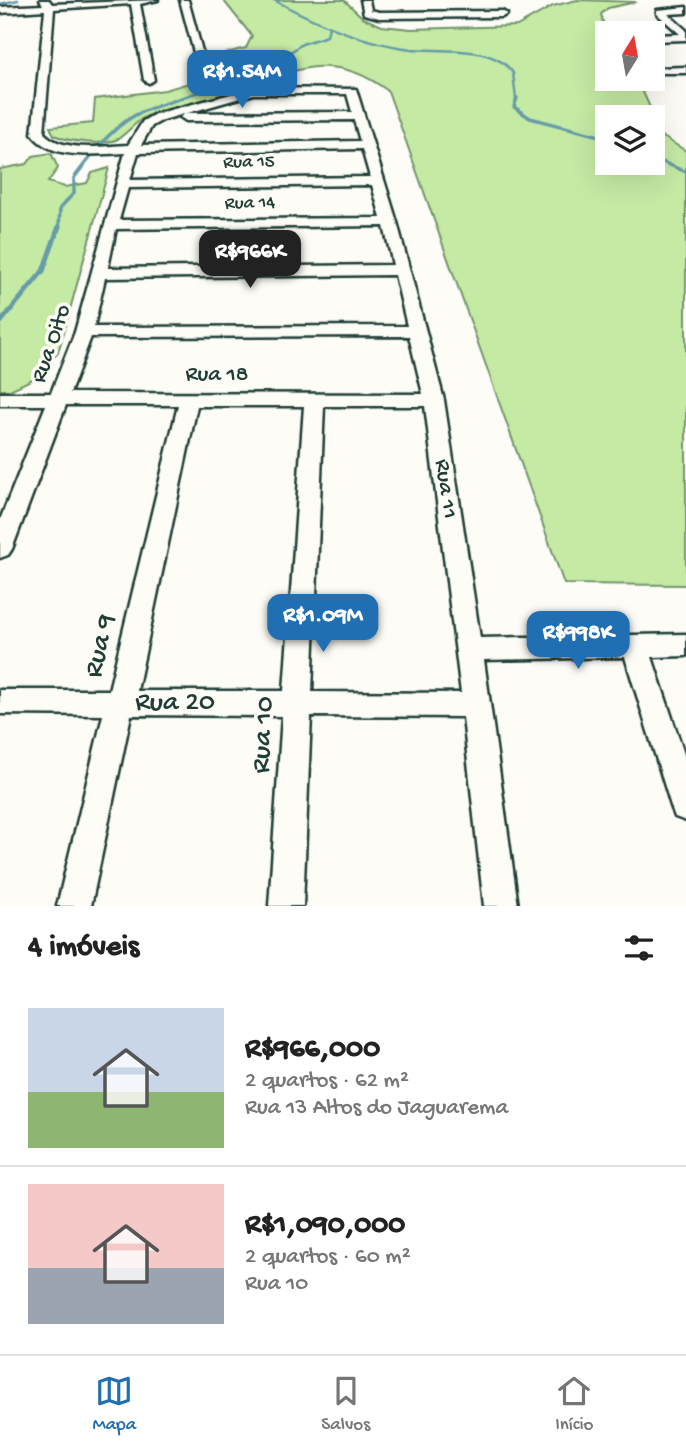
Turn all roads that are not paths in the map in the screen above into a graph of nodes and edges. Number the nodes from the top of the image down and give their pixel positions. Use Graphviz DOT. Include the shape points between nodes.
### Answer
graph roads {
  1 [pos="153,0"];
  2 [pos="184,0"];
  3 [pos="365,0"];
  4 [pos="135,1"];
  5 [pos="47,3"];
  6 [pos="0,10"];
  7 [pos="686,10"];
  8 [pos="502,14"];
  9 [pos="686,36"];
  10 [pos="665,37"];
  11 [pos="201,60"];
  12 [pos="686,70"];
  13 [pos="665,71"];
  14 [pos="149,80"];
  15 [pos="359,116"];
  16 [pos="159,117"];
  17 [pos="366,145"];
  18 [pos="133,148"];
  19 [pos="377,181"];
  20 [pos="121,184"];
  21 [pos="390,222"];
  22 [pos="110,225"];
  23 [pos="401,270"];
  24 [pos="99,273"];
  25 [pos="416,331"];
  26 [pos="84,332"];
  27 [pos="0,399"];
  28 [pos="59,399"];
  29 [pos="189,400"];
  30 [pos="313,400"];
  31 [pos="434,400"];
  32 [pos="0,549"];
  33 [pos="686,645"];
  34 [pos="635,646"];
  35 [pos="470,649"];
  36 [pos="0,702"];
  37 [pos="120,703"];
  38 [pos="297,704"];
  39 [pos="476,705"];
  40 [pos="686,806"];
  41 [pos="74,906"];
  42 [pos="286,906"];
  43 [pos="501,906"];
  1 -- 4 [label="street"];
  2 -- 11 [label="street"];
  3 -- 8 [label="street" via="367,12 379,15"];
  4 -- 5 [label="street"];
  4 -- 14 [label="street"];
  5 -- 6 [label="street"];
  5 -- 18 [label="street" via="38,134 48,145 62,149"];
  7 -- 9 [label="street" via="660,12"];
  9 -- 10 [label="street"];
  12 -- 13 [label="street"];
  15 -- 16 [label="street"];
  15 -- 16 [label="street, Rua 11" via="354,93 340,90 254,91"];
  15 -- 17 [label="street, Rua 11"];
  16 -- 18 [label="street, Rua Oito" via="147,124"];
  17 -- 18 [label="street"];
  17 -- 19 [label="street, Rua 11"];
  18 -- 20 [label="street, Rua Oito"];
  19 -- 20 [label="street, Rua 15"];
  19 -- 21 [label="street, Rua 11"];
  20 -- 22 [label="street, Rua Oito"];
  21 -- 22 [label="street, Rua 14"];
  21 -- 23 [label="street, Rua 11"];
  22 -- 24 [label="street, Rua Oito"];
  23 -- 24 [label="street"];
  23 -- 25 [label="street, Rua 11"];
  24 -- 26 [label="street, Rua Oito"];
  25 -- 26 [label="street"];
  25 -- 31 [label="street, Rua 11"];
  26 -- 28 [label="street, Rua Oito"];
  27 -- 28 [label="street, Rua 18"];
  28 -- 29 [label="street, Rua 18"];
  28 -- 32 [label="street, Rua Oito"];
  29 -- 30 [label="street, Rua 18"];
  29 -- 37 [label="street, Rua 9"];
  30 -- 31 [label="street, Rua 18"];
  30 -- 38 [label="street, Rua 10"];
  31 -- 35 [label="street, Rua 11"];
  33 -- 34 [label="street"];
  34 -- 35 [label="street"];
  34 -- 40 [label="street"];
  35 -- 39 [label="street, Rua 11"];
  36 -- 37 [label="street, Rua 20"];
  37 -- 38 [label="street, Rua 20"];
  37 -- 41 [label="street, Rua 9"];
  38 -- 39 [label="street, Rua 20"];
  38 -- 42 [label="street, Rua 10"];
  39 -- 43 [label="street, Rua 11"];
}
